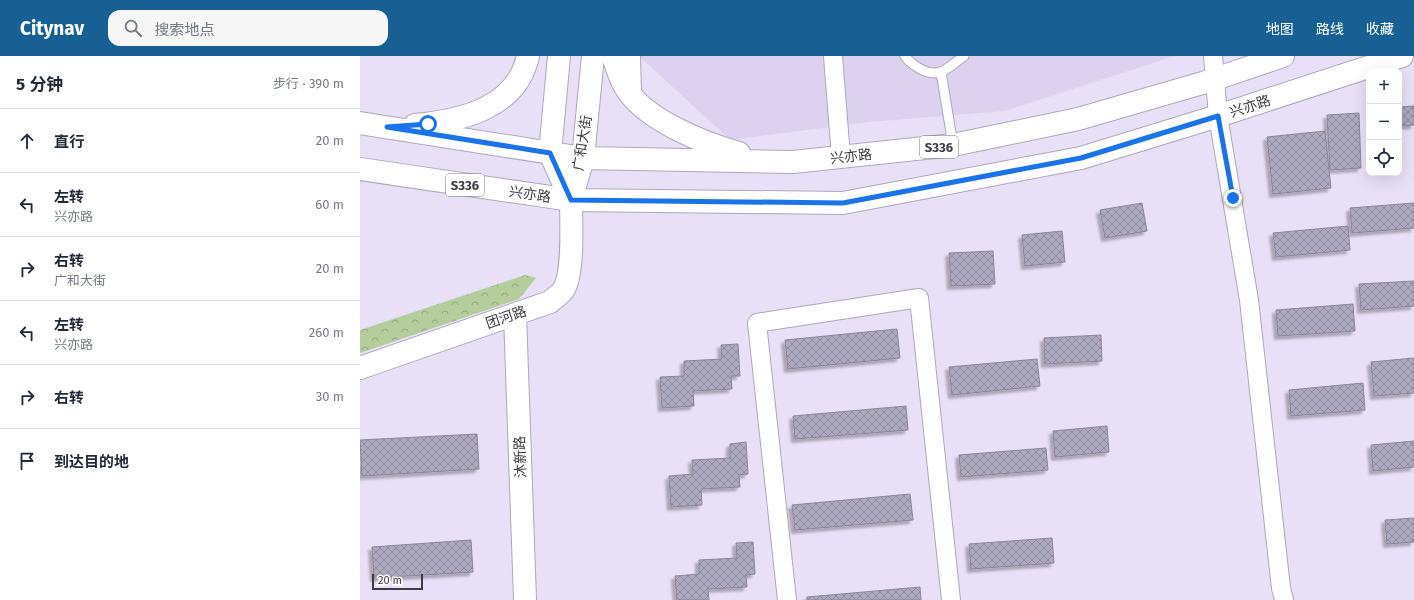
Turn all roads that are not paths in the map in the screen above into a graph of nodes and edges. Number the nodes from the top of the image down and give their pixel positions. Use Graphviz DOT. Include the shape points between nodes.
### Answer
graph roads {
  1 [pos="528,56"];
  2 [pos="559,56"];
  3 [pos="593,56"];
  4 [pos="613,56"];
  5 [pos="629,56"];
  6 [pos="833,56"];
  7 [pos="904,56"];
  8 [pos="964,56"];
  9 [pos="1213,56"];
  10 [pos="1283,56"];
  11 [pos="1402,56"];
  12 [pos="941,72"];
  13 [pos="1216,78"];
  14 [pos="630,92"];
  15 [pos="1218,116"];
  16 [pos="360,123"];
  17 [pos="387,127"];
  18 [pos="953,145"];
  19 [pos="550,153"];
  20 [pos="841,157"];
  21 [pos="583,158"];
  22 [pos="765,161"];
  23 [pos="360,169"];
  24 [pos="571,200"];
  25 [pos="515,314"];
  26 [pos="360,368"];
  27 [pos="525,600"];
  28 [pos="787,600"];
  29 [pos="951,600"];
  30 [pos="1284,600"];
  1 -- 17 [label="main road" via="525,70 501,100 474,115 428,124"];
  2 -- 19 [label="main road, 广和大街"];
  3 -- 21 [label="main road, 广和大街"];
  4 -- 14 [label="main road" via="624,86"];
  5 -- 14 [label="main road"];
  6 -- 20 [label="street"];
  7 -- 12 [label="lane" via="920,69"];
  8 -- 12 [label="lane"];
  9 -- 13 [label="street"];
  10 -- 13 [label="main road, 兴亦路 / S336"];
  11 -- 15 [label="main road, 兴亦路 / S336"];
  12 -- 18 [label="lane"];
  13 -- 15 [label="street"];
  13 -- 18 [label="main road, 兴亦路 / S336" via="1078,119"];
  14 -- 22 [label="main road" via="648,112 707,144"];
  15 -- 24 [label="main road, 兴亦路 / S336" via="1081,158 843,203"];
  15 -- 30 [label="street" via="1249,300"];
  16 -- 17 [label="main road, 兴亦路 / S336"];
  17 -- 19 [label="main road, 兴亦路 / S336"];
  18 -- 20 [label="main road, 兴亦路 / S336"];
  19 -- 21 [label="main road, 兴亦路 / S336"];
  19 -- 24 [label="main road, 广和大街"];
  20 -- 22 [label="main road, 兴亦路 / S336" via="793,162"];
  21 -- 22 [label="main road, 兴亦路 / S336"];
  21 -- 24 [label="main road, 广和大街"];
  23 -- 24 [label="main road, 兴亦路 / S336"];
  24 -- 25 [label="main road, 团河路" via="568,277 563,290 550,302"];
  25 -- 26 [label="main road, 团河路"];
  25 -- 27 [label="main road, 沐新路"];
  28 -- 29 [label="street" via="757,323 919,298"];
}
